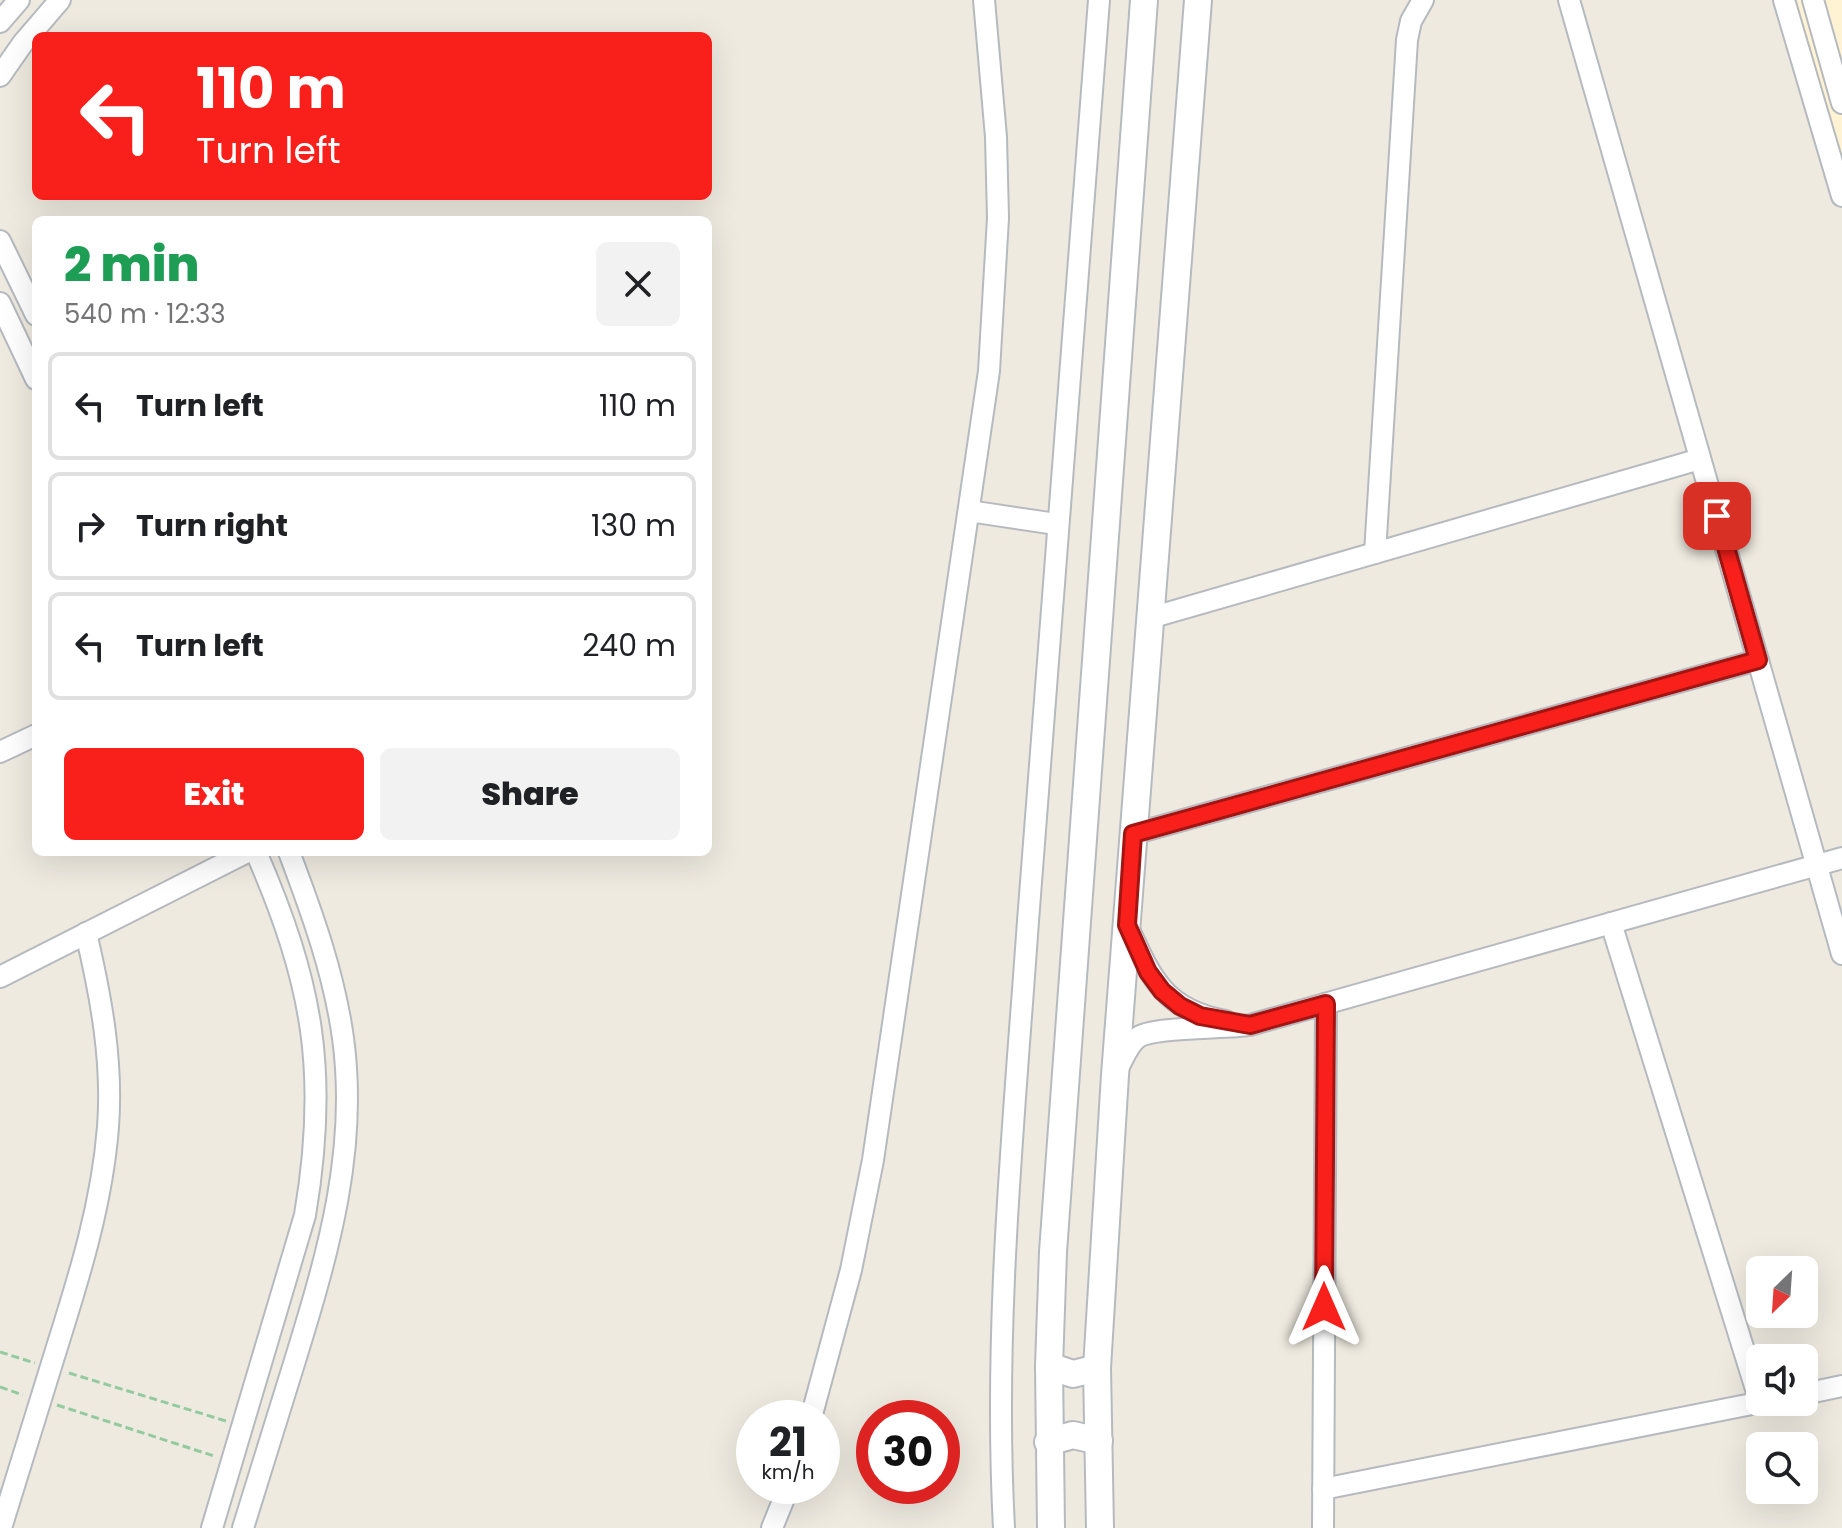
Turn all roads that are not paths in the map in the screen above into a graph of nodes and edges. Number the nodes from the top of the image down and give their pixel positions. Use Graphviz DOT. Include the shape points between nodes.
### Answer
graph roads {
  1 [pos="19,0"];
  2 [pos="60,0"];
  3 [pos="984,0"];
  4 [pos="1099,0"];
  5 [pos="1144,0"];
  6 [pos="1198,0"];
  7 [pos="1423,0"];
  8 [pos="1569,0"];
  9 [pos="1784,0"];
  10 [pos="1813,0"];
  11 [pos="0,22"];
  12 [pos="32,32"];
  13 [pos="32,33"];
  14 [pos="0,76"];
  15 [pos="1842,103"];
  16 [pos="1842,196"];
  17 [pos="0,241"];
  18 [pos="0,303"];
  19 [pos="32,307"];
  20 [pos="32,371"];
  21 [pos="1700,459"];
  22 [pos="969,511"];
  23 [pos="1056,524"];
  24 [pos="1375,553"];
  25 [pos="1150,618"];
  26 [pos="1758,660"];
  27 [pos="32,737"];
  28 [pos="0,752"];
  29 [pos="1133,834"];
  30 [pos="239,856"];
  31 [pos="258,856"];
  32 [pos="290,856"];
  33 [pos="1842,858"];
  34 [pos="1817,865"];
  35 [pos="1611,923"];
  36 [pos="1127,925"];
  37 [pos="86,933"];
  38 [pos="1842,954"];
  39 [pos="0,977"];
  40 [pos="1326,1004"];
  41 [pos="1250,1025"];
  42 [pos="1115,1075"];
  43 [pos="1746,1354"];
  44 [pos="1049,1366"];
  45 [pos="1097,1368"];
  46 [pos="1842,1386"];
  47 [pos="1818,1391"];
  48 [pos="816,1400"];
  49 [pos="1746,1405"];
  50 [pos="1099,1441"];
  51 [pos="1048,1442"];
  52 [pos="1323,1489"];
  53 [pos="782,1504"];
  54 [pos="1,1528"];
  55 [pos="212,1528"];
  56 [pos="243,1528"];
  57 [pos="772,1528"];
  58 [pos="1004,1528"];
  59 [pos="1051,1528"];
  60 [pos="1100,1528"];
  61 [pos="1323,1528"];
  1 -- 11 [label="street"];
  2 -- 12 [label="street"];
  3 -- 22 [label="street" via="996,137 997,259 989,371"];
  4 -- 23 [label="street"];
  5 -- 44 [label="street"];
  6 -- 25 [label="street"];
  7 -- 24 [label="street" via="1407,40"];
  8 -- 21 [label="street"];
  9 -- 16 [label="street"];
  10 -- 15 [label="street"];
  13 -- 14 [label="street"];
  17 -- 19 [label="street"];
  18 -- 20 [label="street"];
  21 -- 24 [label="street"];
  21 -- 26 [label="street"];
  22 -- 23 [label="street"];
  22 -- 48 [label="street" via="873,1160 851,1270"];
  23 -- 58 [label="street" via="1010,1186 1002,1392"];
  24 -- 25 [label="street"];
  25 -- 29 [label="street"];
  26 -- 29 [label="street"];
  26 -- 34 [label="street"];
  27 -- 28 [label="street"];
  29 -- 36 [label="street"];
  30 -- 37 [label="street"];
  31 -- 55 [label="street" via="298,959 309,1010 316,1061 314,1164 305,1215"];
  32 -- 56 [label="street" via="336,993 347,1134 334,1227"];
  33 -- 34 [label="street"];
  34 -- 35 [label="street"];
  34 -- 38 [label="street"];
  35 -- 40 [label="street"];
  35 -- 43 [label="street"];
  36 -- 41 [label="street" via="1148,972 1180,1006 1200,1016"];
  36 -- 42 [label="street"];
  37 -- 39 [label="street"];
  37 -- 54 [label="street" via="108,1060 102,1188"];
  40 -- 41 [label="street"];
  40 -- 52 [label="street"];
  41 -- 42 [label="street" via="1151,1031 1137,1038"];
  42 -- 45 [label="street"];
  44 -- 45 [label="street" via="1073,1374"];
  44 -- 51 [label="street"];
  45 -- 50 [label="street"];
  46 -- 47 [label="street"];
  49 -- 52 [label="street"];
  50 -- 51 [label="street" via="1073,1435"];
  50 -- 60 [label="street"];
  51 -- 59 [label="street"];
  52 -- 61 [label="street"];
  53 -- 57 [label="street"];
}
